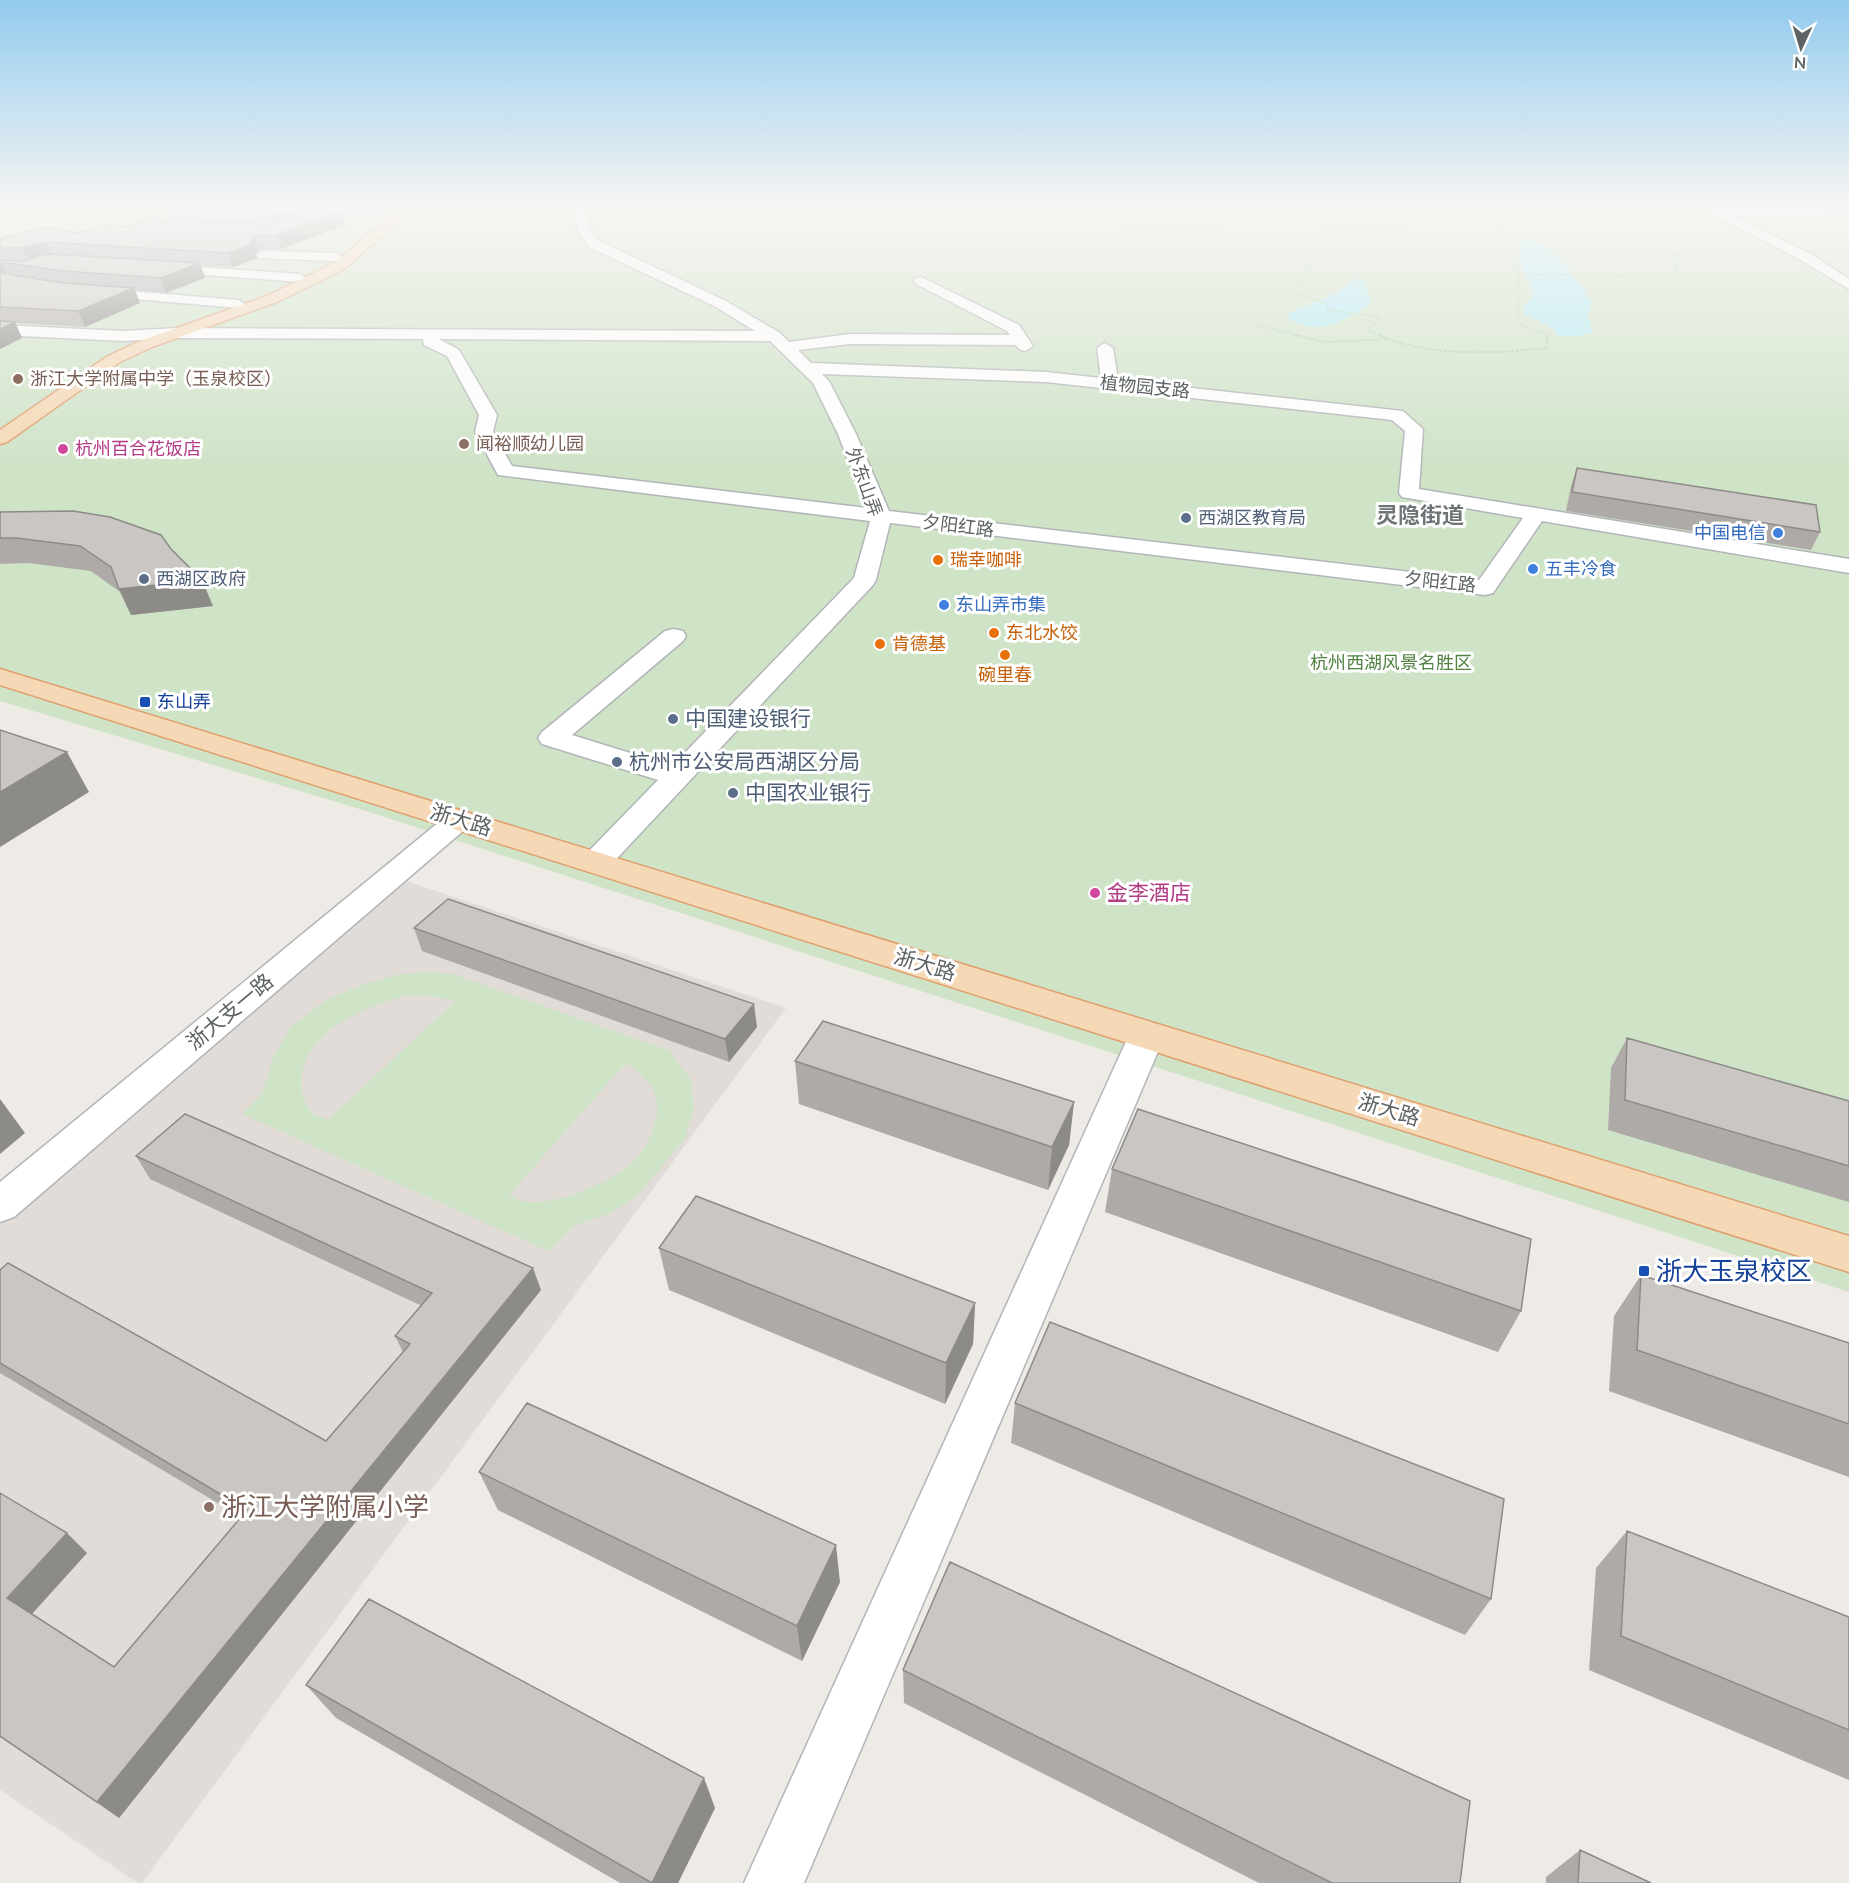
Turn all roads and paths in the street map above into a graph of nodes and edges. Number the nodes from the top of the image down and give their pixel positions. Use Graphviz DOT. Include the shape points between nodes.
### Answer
graph roads {
  1 [pos="91,293"];
  2 [pos="265,293"];
  3 [pos="285,293"];
  4 [pos="698,293"];
  5 [pos="944,293"];
  6 [pos="1294,293"];
  7 [pos="1519,293"];
  8 [pos="238,304"];
  9 [pos="1327,304"];
  10 [pos="1365,312"];
  11 [pos="168,318"];
  12 [pos="191,320"];
  13 [pos="1000,322"];
  14 [pos="966,323"];
  15 [pos="921,324"];
  16 [pos="863,325"];
  17 [pos="1255,325"];
  18 [pos="0,330"];
  19 [pos="178,333"];
  20 [pos="152,334"];
  21 [pos="432,335"];
  22 [pos="1388,339"];
  23 [pos="1021,340"];
  24 [pos="780,341"];
  25 [pos="1105,348"];
  26 [pos="807,368"];
  27 [pos="1046,377"];
  28 [pos="1110,383"];
  29 [pos="46,387"];
  30 [pos="0,438"];
  31 [pos="1537,513"];
  32 [pos="881,517"];
  33 [pos="1849,566"];
  34 [pos="674,636"];
  35 [pos="0,677"];
  36 [pos="678,777"];
  37 [pos="460,819"];
  38 [pos="596,862"];
  39 [pos="1147,1035"];
  40 [pos="0,1204"];
  41 [pos="1849,1254"];
  42 [pos="774,1883"];
  1 -- 8 [label="street"];
  2 -- 8 [label="main road"];
  3 -- 19 [label="main road"];
  4 -- 24 [label="street, 外东山弄"];
  5 -- 13 [label="street"];
  6 -- 9 [label="path"];
  7 -- 22 [label="path" via="1518,323 1547,334 1547,348 1459,352"];
  8 -- 12 [label="main road"];
  9 -- 10 [label="path" via="1328,310"];
  10 -- 22 [label="path" via="1379,319 1368,330"];
  11 -- 12 [label="street"];
  12 -- 20 [label="main road"];
  13 -- 14 [label="street"];
  13 -- 23 [label="street" via="1013,328"];
  15 -- 16 [label="street"];
  17 -- 22 [label="path" via="1326,342"];
  18 -- 20 [label="street"];
  19 -- 20 [label="street"];
  19 -- 21 [label="street"];
  19 -- 30 [label="main road" via="114,359"];
  20 -- 29 [label="main road" via="93,358"];
  21 -- 24 [label="street"];
  21 -- 32 [label="street, 夕阳红路" via="430,342 453,352 488,415 484,432 506,471"];
  23 -- 24 [label="street" via="847,333"];
  23 -- 27 [label="street"];
  24 -- 26 [label="street, 外东山弄"];
  25 -- 28 [label="street"];
  26 -- 27 [label="street, 植物园支路"];
  26 -- 32 [label="street, 外东山弄" via="820,381 831,402"];
  27 -- 28 [label="street, 植物园支路"];
  28 -- 31 [label="street, 植物园支路" via="1396,415 1414,429 1409,493"];
  31 -- 32 [label="street, 夕阳红路" via="1485,588"];
  31 -- 33 [label="street"];
  32 -- 36 [label="street, 外东山弄" via="866,580"];
  34 -- 36 [label="street" via="552,738"];
  35 -- 37 [label="main road, 浙大路"];
  36 -- 38 [label="street, 外东山弄"];
  37 -- 38 [label="main road, 浙大路"];
  37 -- 40 [label="street, 浙大支一路"];
  38 -- 39 [label="main road, 浙大路"];
  39 -- 41 [label="main road, 浙大路"];
  39 -- 42 [label="street"];
}
